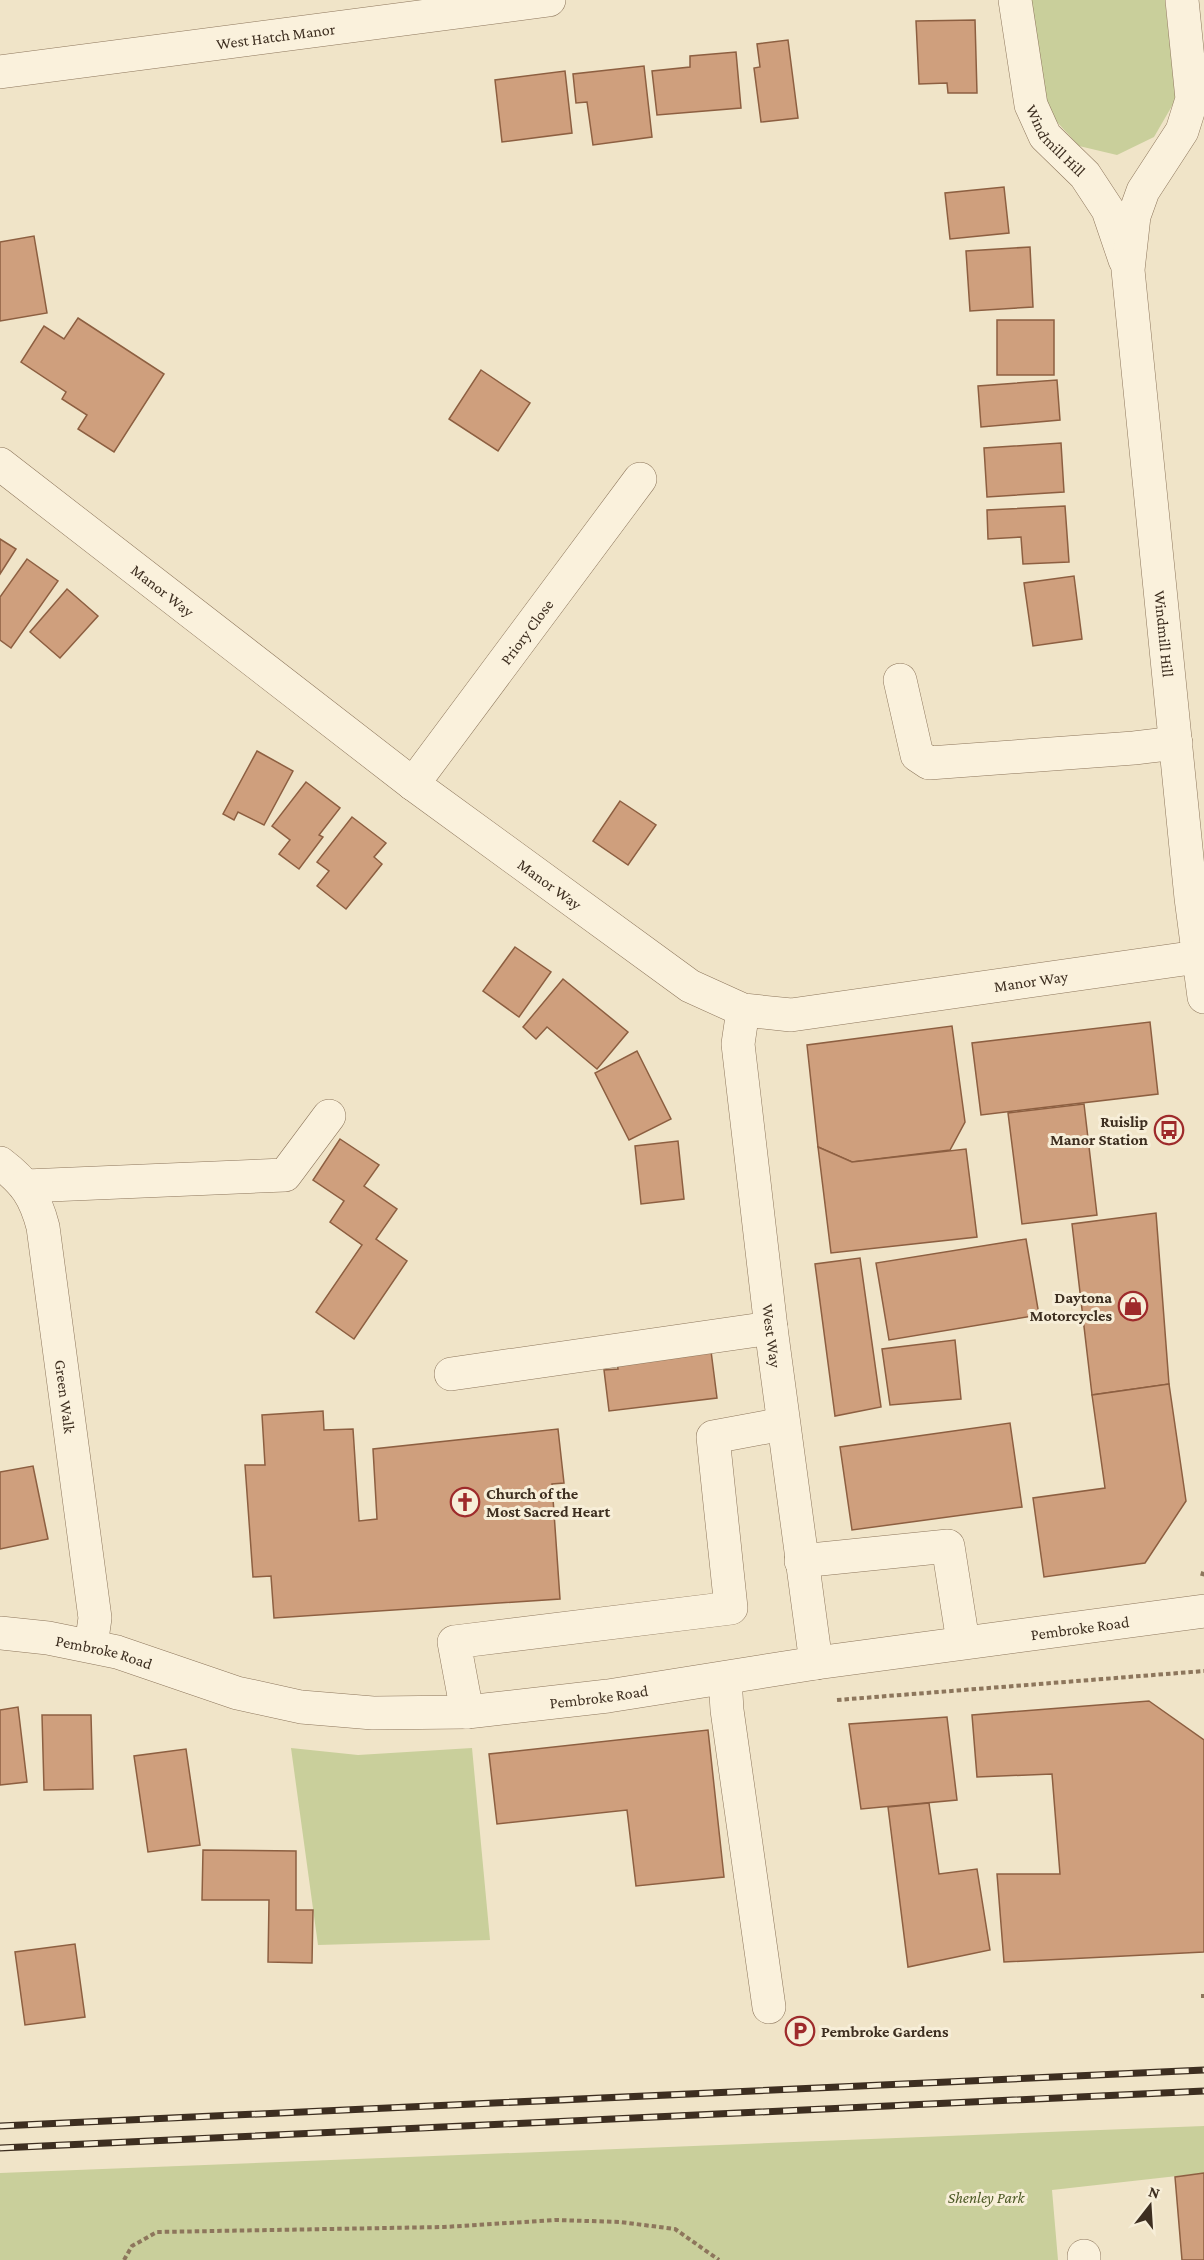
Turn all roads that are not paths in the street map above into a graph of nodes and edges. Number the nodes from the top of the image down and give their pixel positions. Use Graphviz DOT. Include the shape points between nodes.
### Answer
graph roads {
  1 [pos="549,0"];
  2 [pos="1015,0"];
  3 [pos="1182,0"];
  4 [pos="481,5"];
  5 [pos="0,72"];
  6 [pos="1128,270"];
  7 [pos="0,464"];
  8 [pos="640,479"];
  9 [pos="900,680"];
  10 [pos="1176,743"];
  11 [pos="413,784"];
  12 [pos="1201,956"];
  13 [pos="1204,997"];
  14 [pos="743,1010"];
  15 [pos="329,1116"];
  16 [pos="0,1163"];
  17 [pos="26,1186"];
  18 [pos="771,1328"];
  19 [pos="451,1374"];
  20 [pos="783,1424"];
  21 [pos="801,1561"];
  22 [pos="1204,1611"];
  23 [pos="0,1633"];
  24 [pos="963,1642"];
  25 [pos="91,1646"];
  26 [pos="816,1663"];
  27 [pos="725,1678"];
  28 [pos="467,1712"];
  29 [pos="769,2007"];
  1 -- 4 [label="street, West Hatch Manor"];
  2 -- 6 [label="street, Windmill Hill" via="1031,105 1045,136 1084,175 1108,210"];
  3 -- 6 [label="street, Windmill Hill" via="1192,99 1182,131 1143,191 1134,216"];
  4 -- 5 [label="street, West Hatch Manor"];
  6 -- 10 [label="street, Windmill Hill"];
  7 -- 11 [label="street, Manor Way"];
  8 -- 11 [label="street, Priory Close"];
  9 -- 10 [label="street" via="917,755 929,763"];
  10 -- 12 [label="street, Windmill Hill"];
  11 -- 14 [label="street, Manor Way" via="690,986"];
  12 -- 13 [label="street, Windmill Hill"];
  12 -- 14 [label="street, Manor Way" via="791,1015"];
  14 -- 18 [label="street, West Way" via="738,1044"];
  15 -- 17 [label="street" via="285,1175"];
  16 -- 17 [label="street, Green Walk"];
  17 -- 25 [label="street, Green Walk" via="43,1227 95,1618"];
  18 -- 19 [label="street"];
  18 -- 20 [label="street, West Way"];
  20 -- 21 [label="street, West Way"];
  20 -- 28 [label="street" via="713,1437 731,1608 454,1642"];
  21 -- 24 [label="street" via="948,1546"];
  21 -- 26 [label="street, West Way"];
  22 -- 24 [label="street, Pembroke Road"];
  23 -- 25 [label="street, Pembroke Road"];
  24 -- 26 [label="street, Pembroke Road"];
  25 -- 28 [label="street, Pembroke Road" via="237,1693 301,1707 373,1713"];
  26 -- 27 [label="street, Pembroke Road"];
  27 -- 28 [label="street, Pembroke Road"];
  27 -- 29 [label="street"];
}
